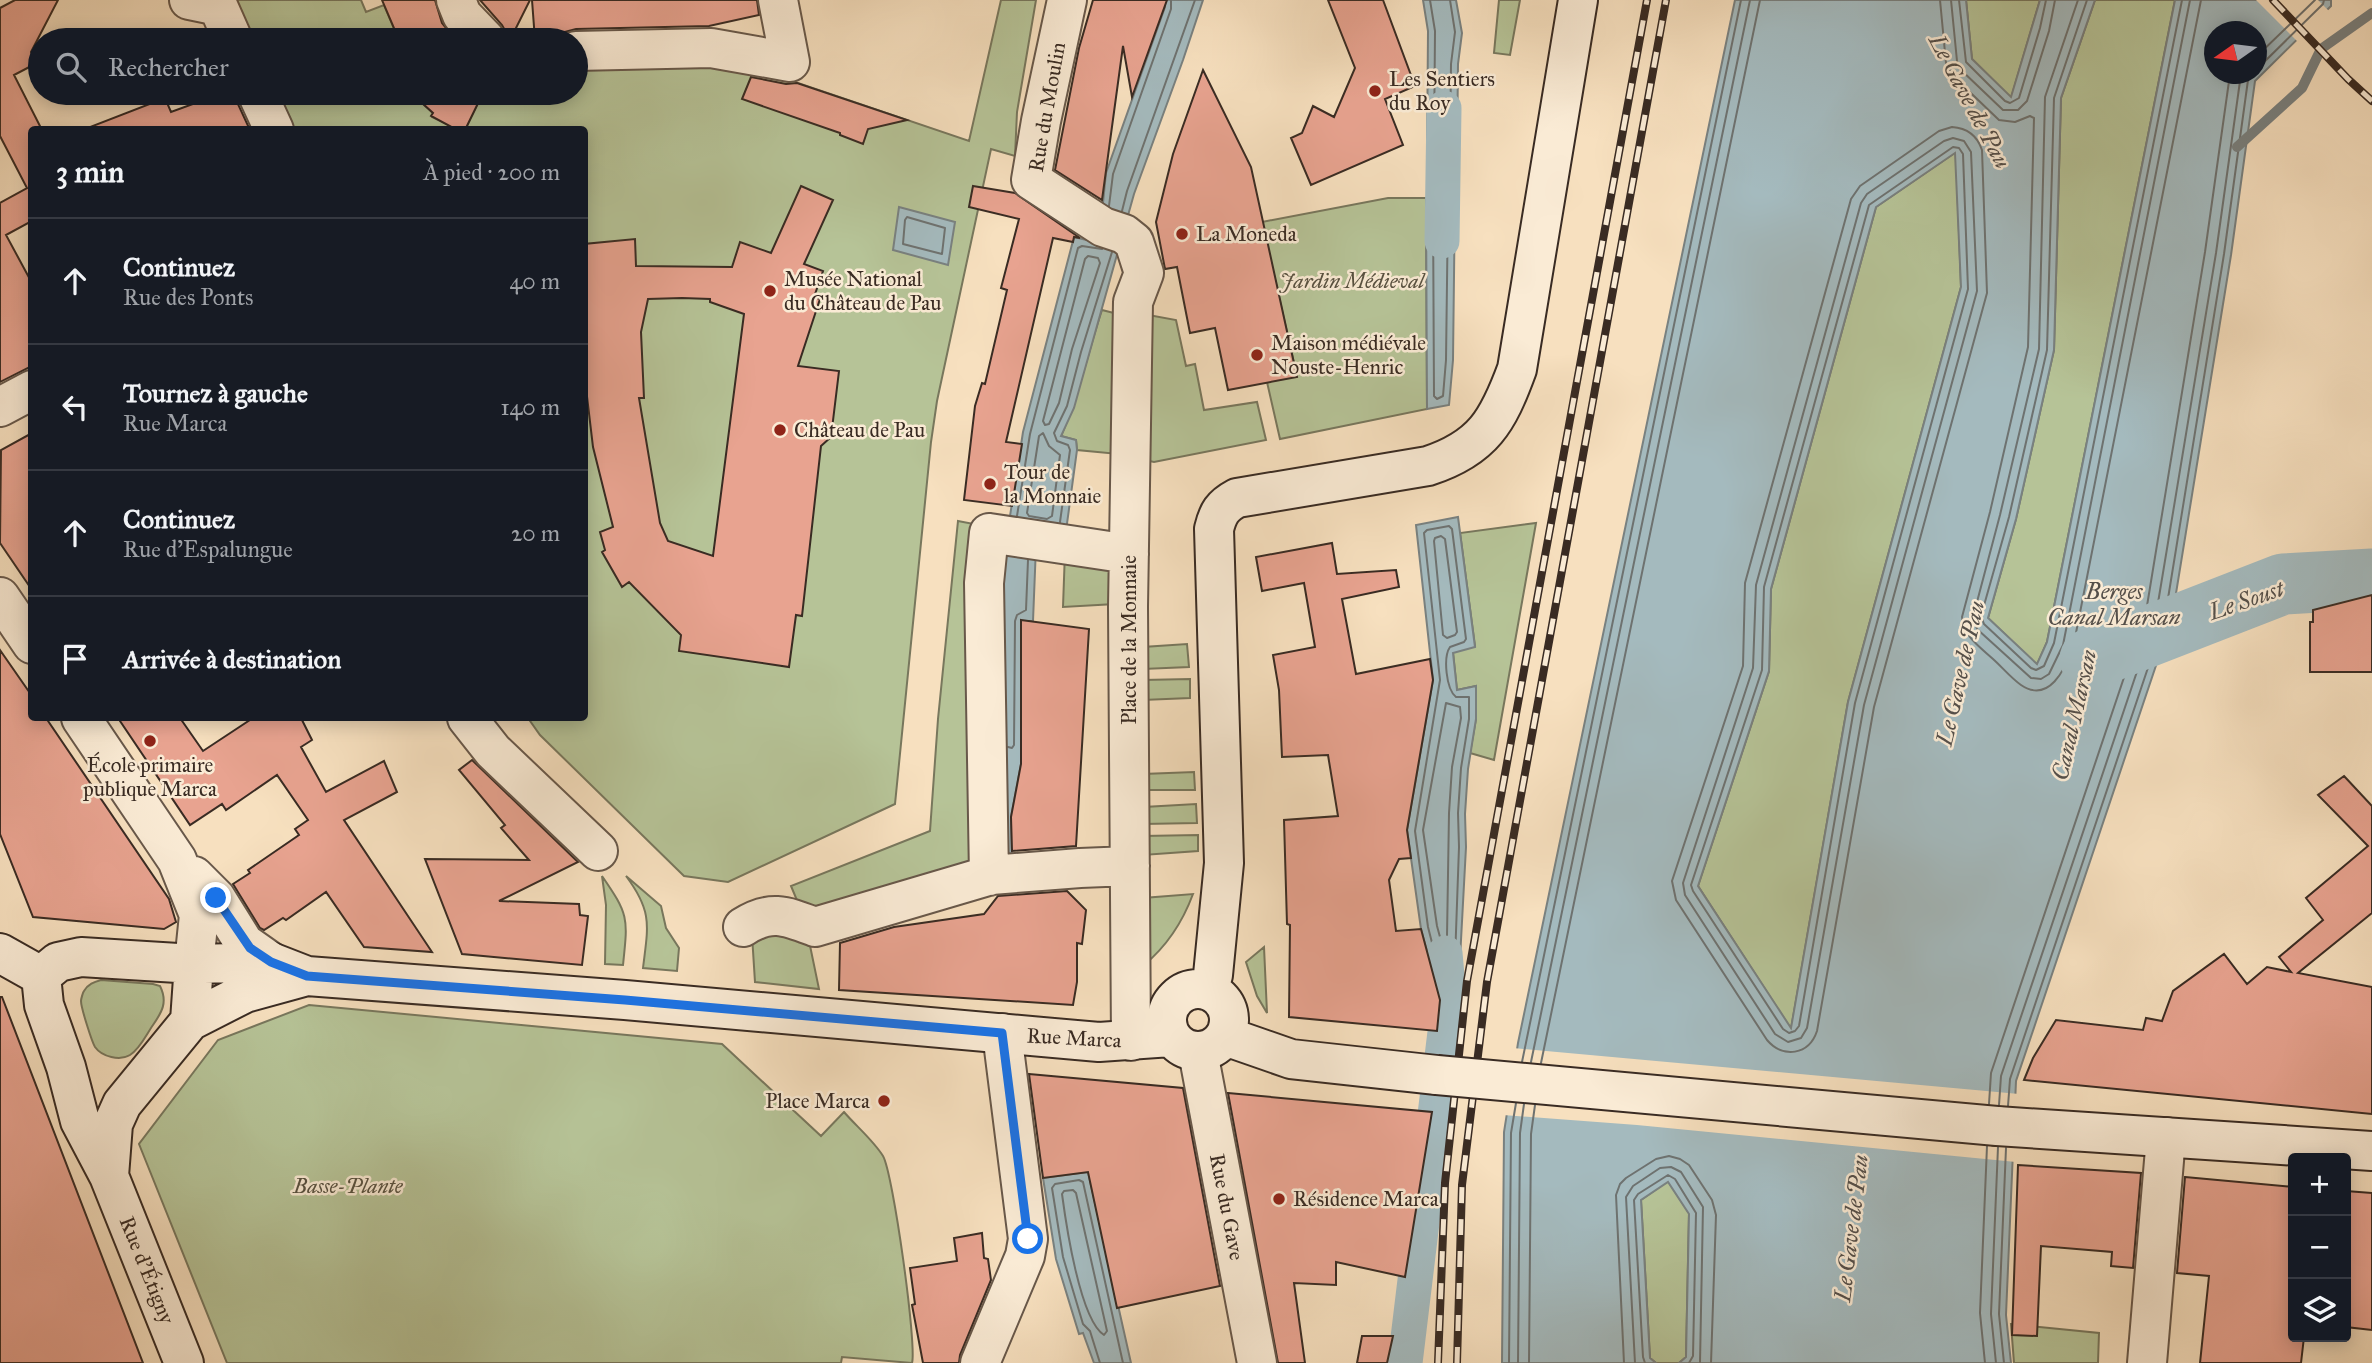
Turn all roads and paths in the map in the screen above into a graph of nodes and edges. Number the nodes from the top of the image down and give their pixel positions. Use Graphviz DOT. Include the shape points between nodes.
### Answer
graph roads {
  1 [pos="189,0"];
  2 [pos="456,0"];
  3 [pos="778,0"];
  4 [pos="1067,0"];
  5 [pos="1578,0"];
  6 [pos="228,28"];
  7 [pos="474,28"];
  8 [pos="588,51"];
  9 [pos="263,105"];
  10 [pos="272,126"];
  11 [pos="1126,244"];
  12 [pos="28,392"];
  13 [pos="0,407"];
  14 [pos="1129,554"];
  15 [pos="0,597"];
  16 [pos="28,638"];
  17 [pos="83,721"];
  18 [pos="469,721"];
  19 [pos="598,851"];
  20 [pos="177,860"];
  21 [pos="1130,866"];
  22 [pos="990,876"];
  23 [pos="743,927"];
  24 [pos="0,953"];
  25 [pos="271,962"];
  26 [pos="194,964"];
  27 [pos="41,976"];
  28 [pos="307,976"];
  29 [pos="1208,990"];
  30 [pos="190,1021"];
  31 [pos="1002,1033"];
  32 [pos="1131,1041"];
  33 [pos="1198,1041"];
  34 [pos="66,1067"];
  35 [pos="138,1083"];
  36 [pos="2166,1136"];
  37 [pos="2372,1151"];
  38 [pos="109,1176"];
  39 [pos="184,1363"];
  40 [pos="980,1363"];
  41 [pos="1257,1363"];
  42 [pos="2147,1363"];
  1 -- 6 [label="street" via="218,6"];
  2 -- 7 [label="street"];
  3 -- 8 [label="street" via="790,62 711,48"];
  4 -- 11 [label="street, Rue du Moulin" via="1031,180"];
  5 -- 29 [label="street" via="1517,369 1488,430 1450,459 1406,471 1237,498 1217,513 1224,863"];
  9 -- 10 [label="street"];
  11 -- 14 [label="street, Place de la Monnaie" via="1133,302"];
  12 -- 13 [label="street"];
  14 -- 21 [label="street, Place de la Monnaie"];
  14 -- 22 [label="street" via="989,533 984,583"];
  15 -- 16 [label="street"];
  17 -- 20 [label="street"];
  18 -- 19 [label="street" via="493,751"];
  20 -- 25 [label="street" via="216,898 250,948"];
  20 -- 26 [label="street" via="199,915"];
  21 -- 22 [label="street"];
  21 -- 32 [label="street, Place de la Monnaie"];
  22 -- 23 [label="street" via="815,927 775,916 759,917"];
  24 -- 27 [label="street"];
  25 -- 26 [label="street, Rue Marca"];
  25 -- 28 [label="street, Rue Marca"];
  26 -- 27 [label="street" via="81,957 58,962"];
  26 -- 30 [label="street"];
  27 -- 34 [label="street" via="44,1006"];
  28 -- 30 [label="street, Rue Marca" via="245,993"];
  28 -- 31 [label="street, Rue Marca"];
  29 -- 33 [label="street" via="1227,1009 1229,1027"];
  29 -- 33 [label="street" via="1189,990 1173,1001 1167,1018"];
  30 -- 35 [label="street"];
  31 -- 32 [label="street, Rue Marca"];
  31 -- 40 [label="street" via="1028,1239 1026,1256"];
  32 -- 33 [label="street, Rue Marca"];
  33 -- 36 [label="street, bridge" via="1291,1059 1437,1075 2019,1128"];
  33 -- 41 [label="street, Rue du Gave"];
  34 -- 35 [label="street" via="88,1080 118,1086"];
  34 -- 38 [label="street, Rue d'Étigny" via="80,1121"];
  35 -- 38 [label="street, Rue d'Étigny" via="113,1124"];
  36 -- 37 [label="street"];
  36 -- 42 [label="street"];
  38 -- 39 [label="street, Rue d'Étigny"];
}
